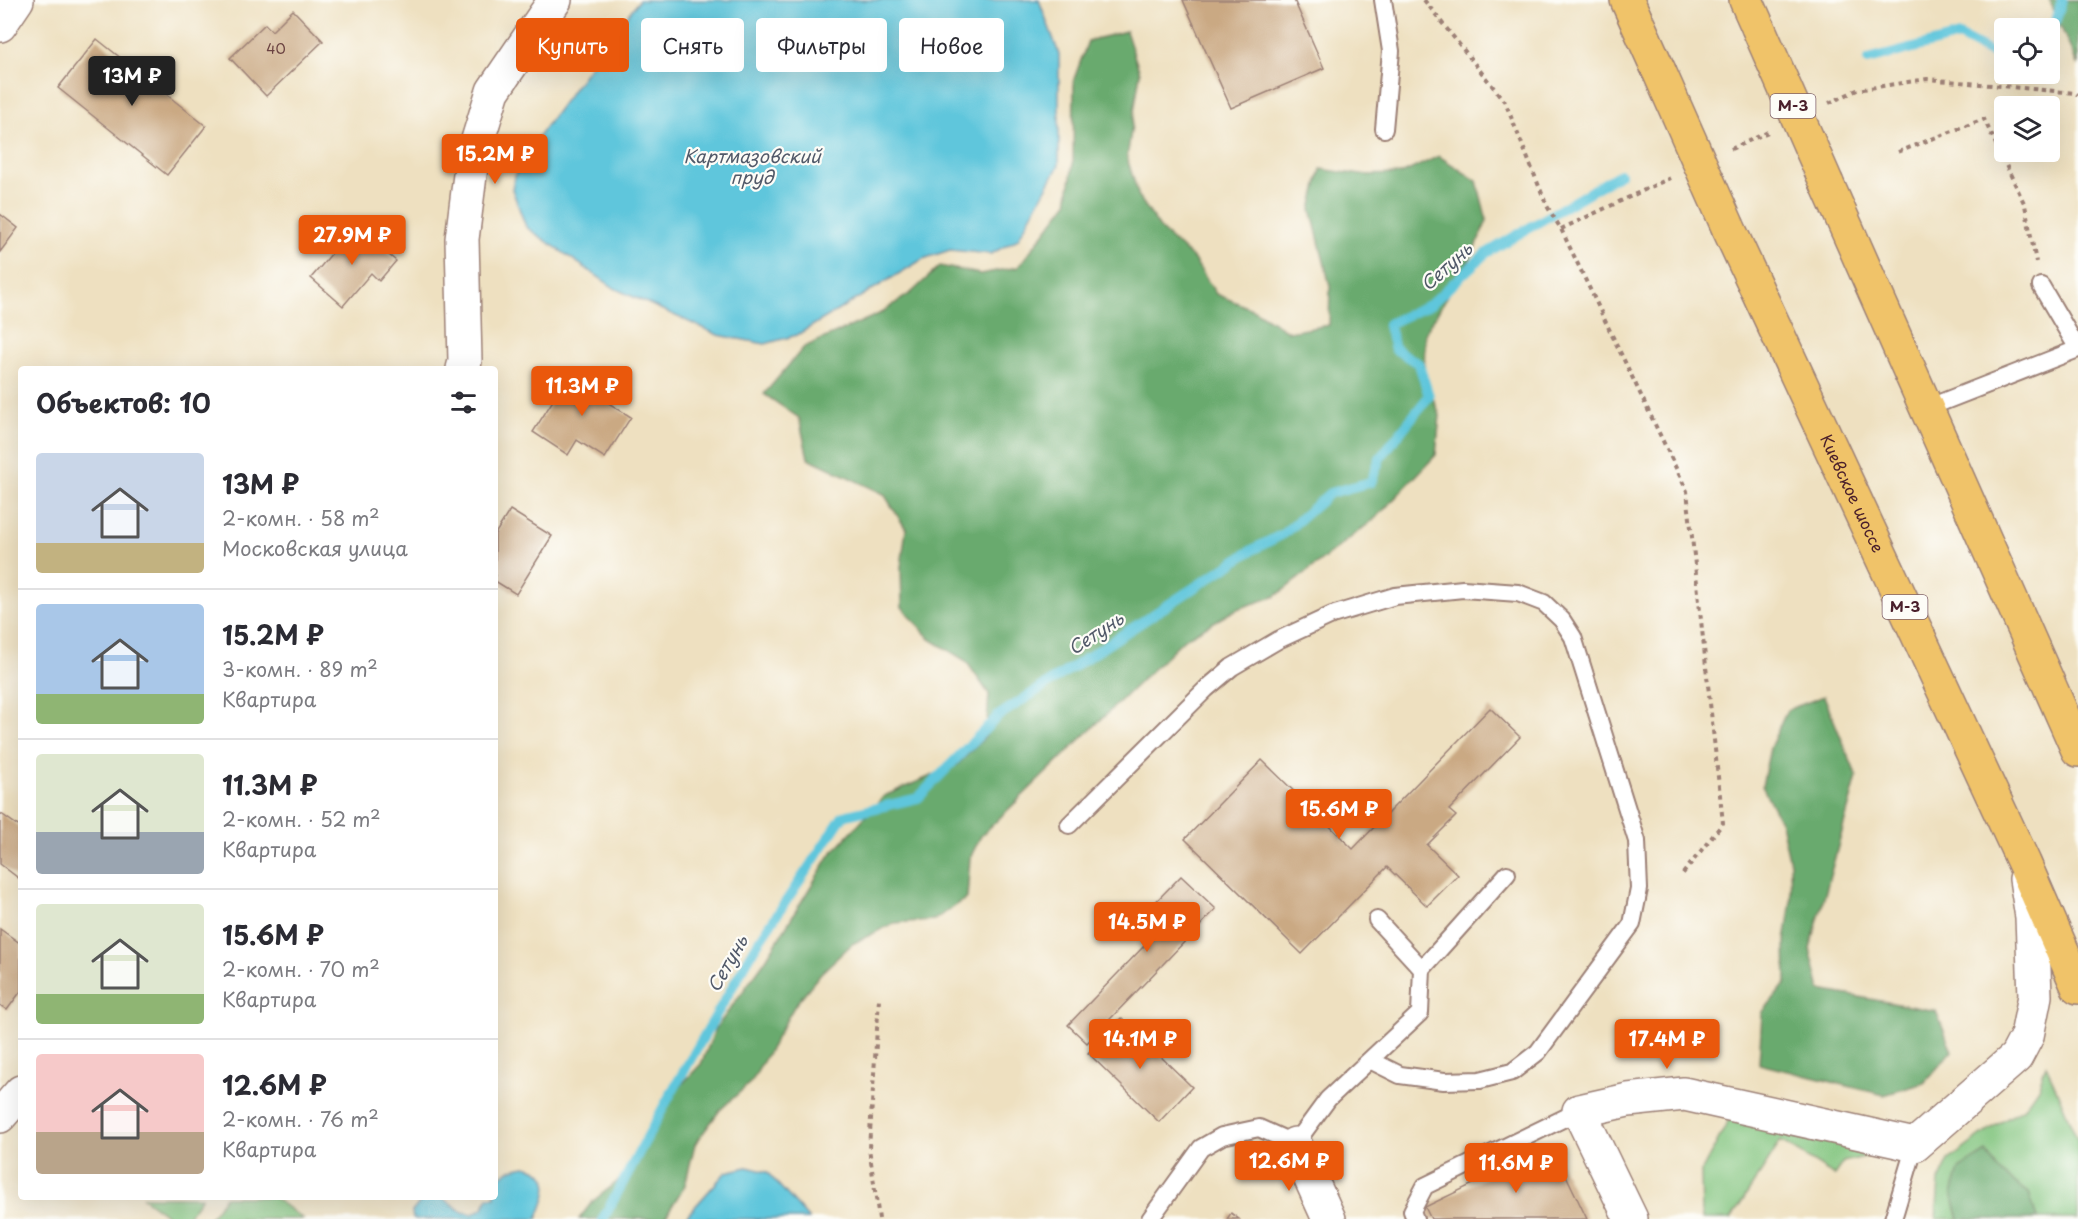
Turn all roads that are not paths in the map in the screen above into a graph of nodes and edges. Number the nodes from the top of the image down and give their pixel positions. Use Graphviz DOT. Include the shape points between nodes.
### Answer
graph roads {
  1 [pos="17,0"];
  2 [pos="555,0"];
  3 [pos="1383,0"];
  4 [pos="1627,0"];
  5 [pos="1752,14"];
  6 [pos="0,25"];
  7 [pos="1384,129"];
  8 [pos="2041,286"];
  9 [pos="2078,349"];
  10 [pos="464,366"];
  11 [pos="1927,408"];
  12 [pos="2078,750"];
  13 [pos="1068,825"];
  14 [pos="2024,863"];
  15 [pos="1507,874"];
  16 [pos="1377,920"];
  17 [pos="1422,969"];
  18 [pos="2078,987"];
  19 [pos="1371,1060"];
  20 [pos="18,1095"];
  21 [pos="1579,1111"];
  22 [pos="0,1116"];
  23 [pos="1295,1144"];
  24 [pos="1915,1145"];
  25 [pos="1150,1219"];
  26 [pos="1329,1219"];
  27 [pos="1415,1219"];
  28 [pos="1631,1219"];
  29 [pos="1893,1219"];
  1 -- 6 [label="street"];
  2 -- 10 [label="street" via="492,91 472,159 462,239"];
  3 -- 7 [label="lane" via="1390,51"];
  4 -- 14 [label="highway, Киевское шоссе / М-3, bridge" via="1728,228"];
  5 -- 11 [label="highway, М-3, bridge"];
  8 -- 9 [label="lane"];
  9 -- 11 [label="lane"];
  11 -- 12 [label="highway, М-3"];
  13 -- 19 [label="lane" via="1206,689 1232,667 1289,635 1332,615 1395,596 1463,589 1518,593 1544,603 1573,637 1637,841 1640,889 1632,924 1538,1052 1512,1072 1480,1080 1444,1080 1400,1075"];
  14 -- 18 [label="highway, Киевское шоссе / М-3"];
  14 -- 24 [label="street" via="2032,917 2035,996 2027,1036 2016,1057"];
  15 -- 17 [label="lane"];
  16 -- 17 [label="lane"];
  17 -- 19 [label="lane" via="1420,1013"];
  19 -- 23 [label="lane" via="1329,1098"];
  20 -- 22 [label="street"];
  21 -- 24 [label="street" via="1628,1100 1684,1094"];
  21 -- 27 [label="lane" via="1425,1186 1412,1211"];
  21 -- 28 [label="street"];
  23 -- 25 [label="lane" via="1259,1128 1222,1136 1201,1148"];
  23 -- 26 [label="street"];
  24 -- 29 [label="lane"];
}
